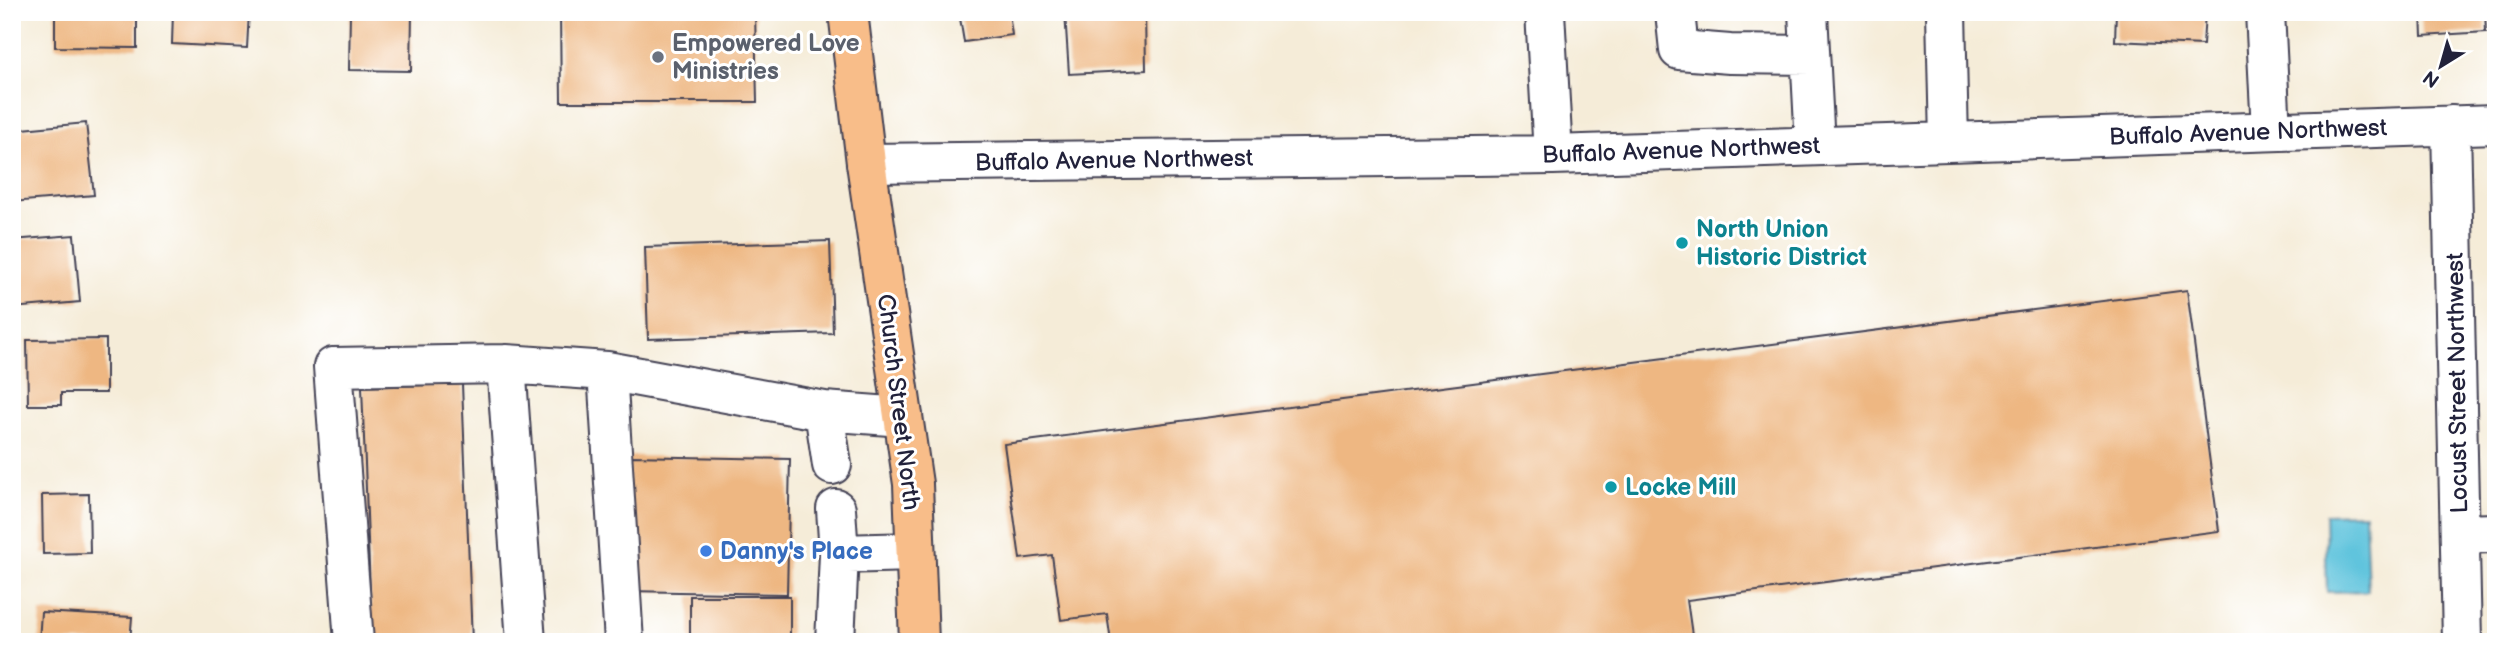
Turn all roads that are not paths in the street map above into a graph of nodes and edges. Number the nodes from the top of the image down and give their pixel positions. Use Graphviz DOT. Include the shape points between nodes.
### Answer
graph roads {
  1 [pos="848,12"];
  2 [pos="1545,12"];
  3 [pos="1675,12"];
  4 [pos="1808,12"];
  5 [pos="1946,12"];
  6 [pos="2265,12"];
  7 [pos="1810,55"];
  8 [pos="2496,124"];
  9 [pos="2451,125"];
  10 [pos="2271,131"];
  11 [pos="1949,142"];
  12 [pos="1815,146"];
  13 [pos="1553,155"];
  14 [pos="866,163"];
  15 [pos="506,364"];
  16 [pos="607,371"];
  17 [pos="824,411"];
  18 [pos="903,417"];
  19 [pos="832,466"];
  20 [pos="836,509"];
  21 [pos="2478,533"];
  22 [pos="915,552"];
  23 [pos="839,554"];
  24 [pos="354,642"];
  25 [pos="526,642"];
  26 [pos="624,642"];
  27 [pos="835,642"];
  28 [pos="919,642"];
  29 [pos="2462,642"];
  1 -- 14 [label="main road, Church Street North"];
  2 -- 13 [label="street"];
  3 -- 7 [label="street" via="1679,50"];
  4 -- 7 [label="street"];
  5 -- 11 [label="street"];
  6 -- 10 [label="street"];
  7 -- 12 [label="street"];
  8 -- 9 [label="street, Buffalo Avenue Northwest"];
  9 -- 10 [label="street, Buffalo Avenue Northwest"];
  9 -- 21 [label="street, Locust Street Northwest"];
  10 -- 11 [label="street, Buffalo Avenue Northwest"];
  11 -- 12 [label="street, Buffalo Avenue Northwest"];
  12 -- 13 [label="street, Buffalo Avenue Northwest"];
  13 -- 14 [label="street, Buffalo Avenue Northwest"];
  14 -- 18 [label="main road, Church Street North"];
  15 -- 16 [label="street"];
  15 -- 24 [label="street" via="332,367"];
  15 -- 25 [label="street"];
  16 -- 17 [label="street"];
  16 -- 26 [label="street"];
  17 -- 18 [label="street"];
  17 -- 19 [label="street"];
  18 -- 22 [label="main road, Church Street North" via="913,484"];
  20 -- 23 [label="street"];
  21 -- 29 [label="street, Locust Street Northwest"];
  22 -- 23 [label="street"];
  22 -- 28 [label="main road, Church Street North"];
  23 -- 27 [label="street"];
}
